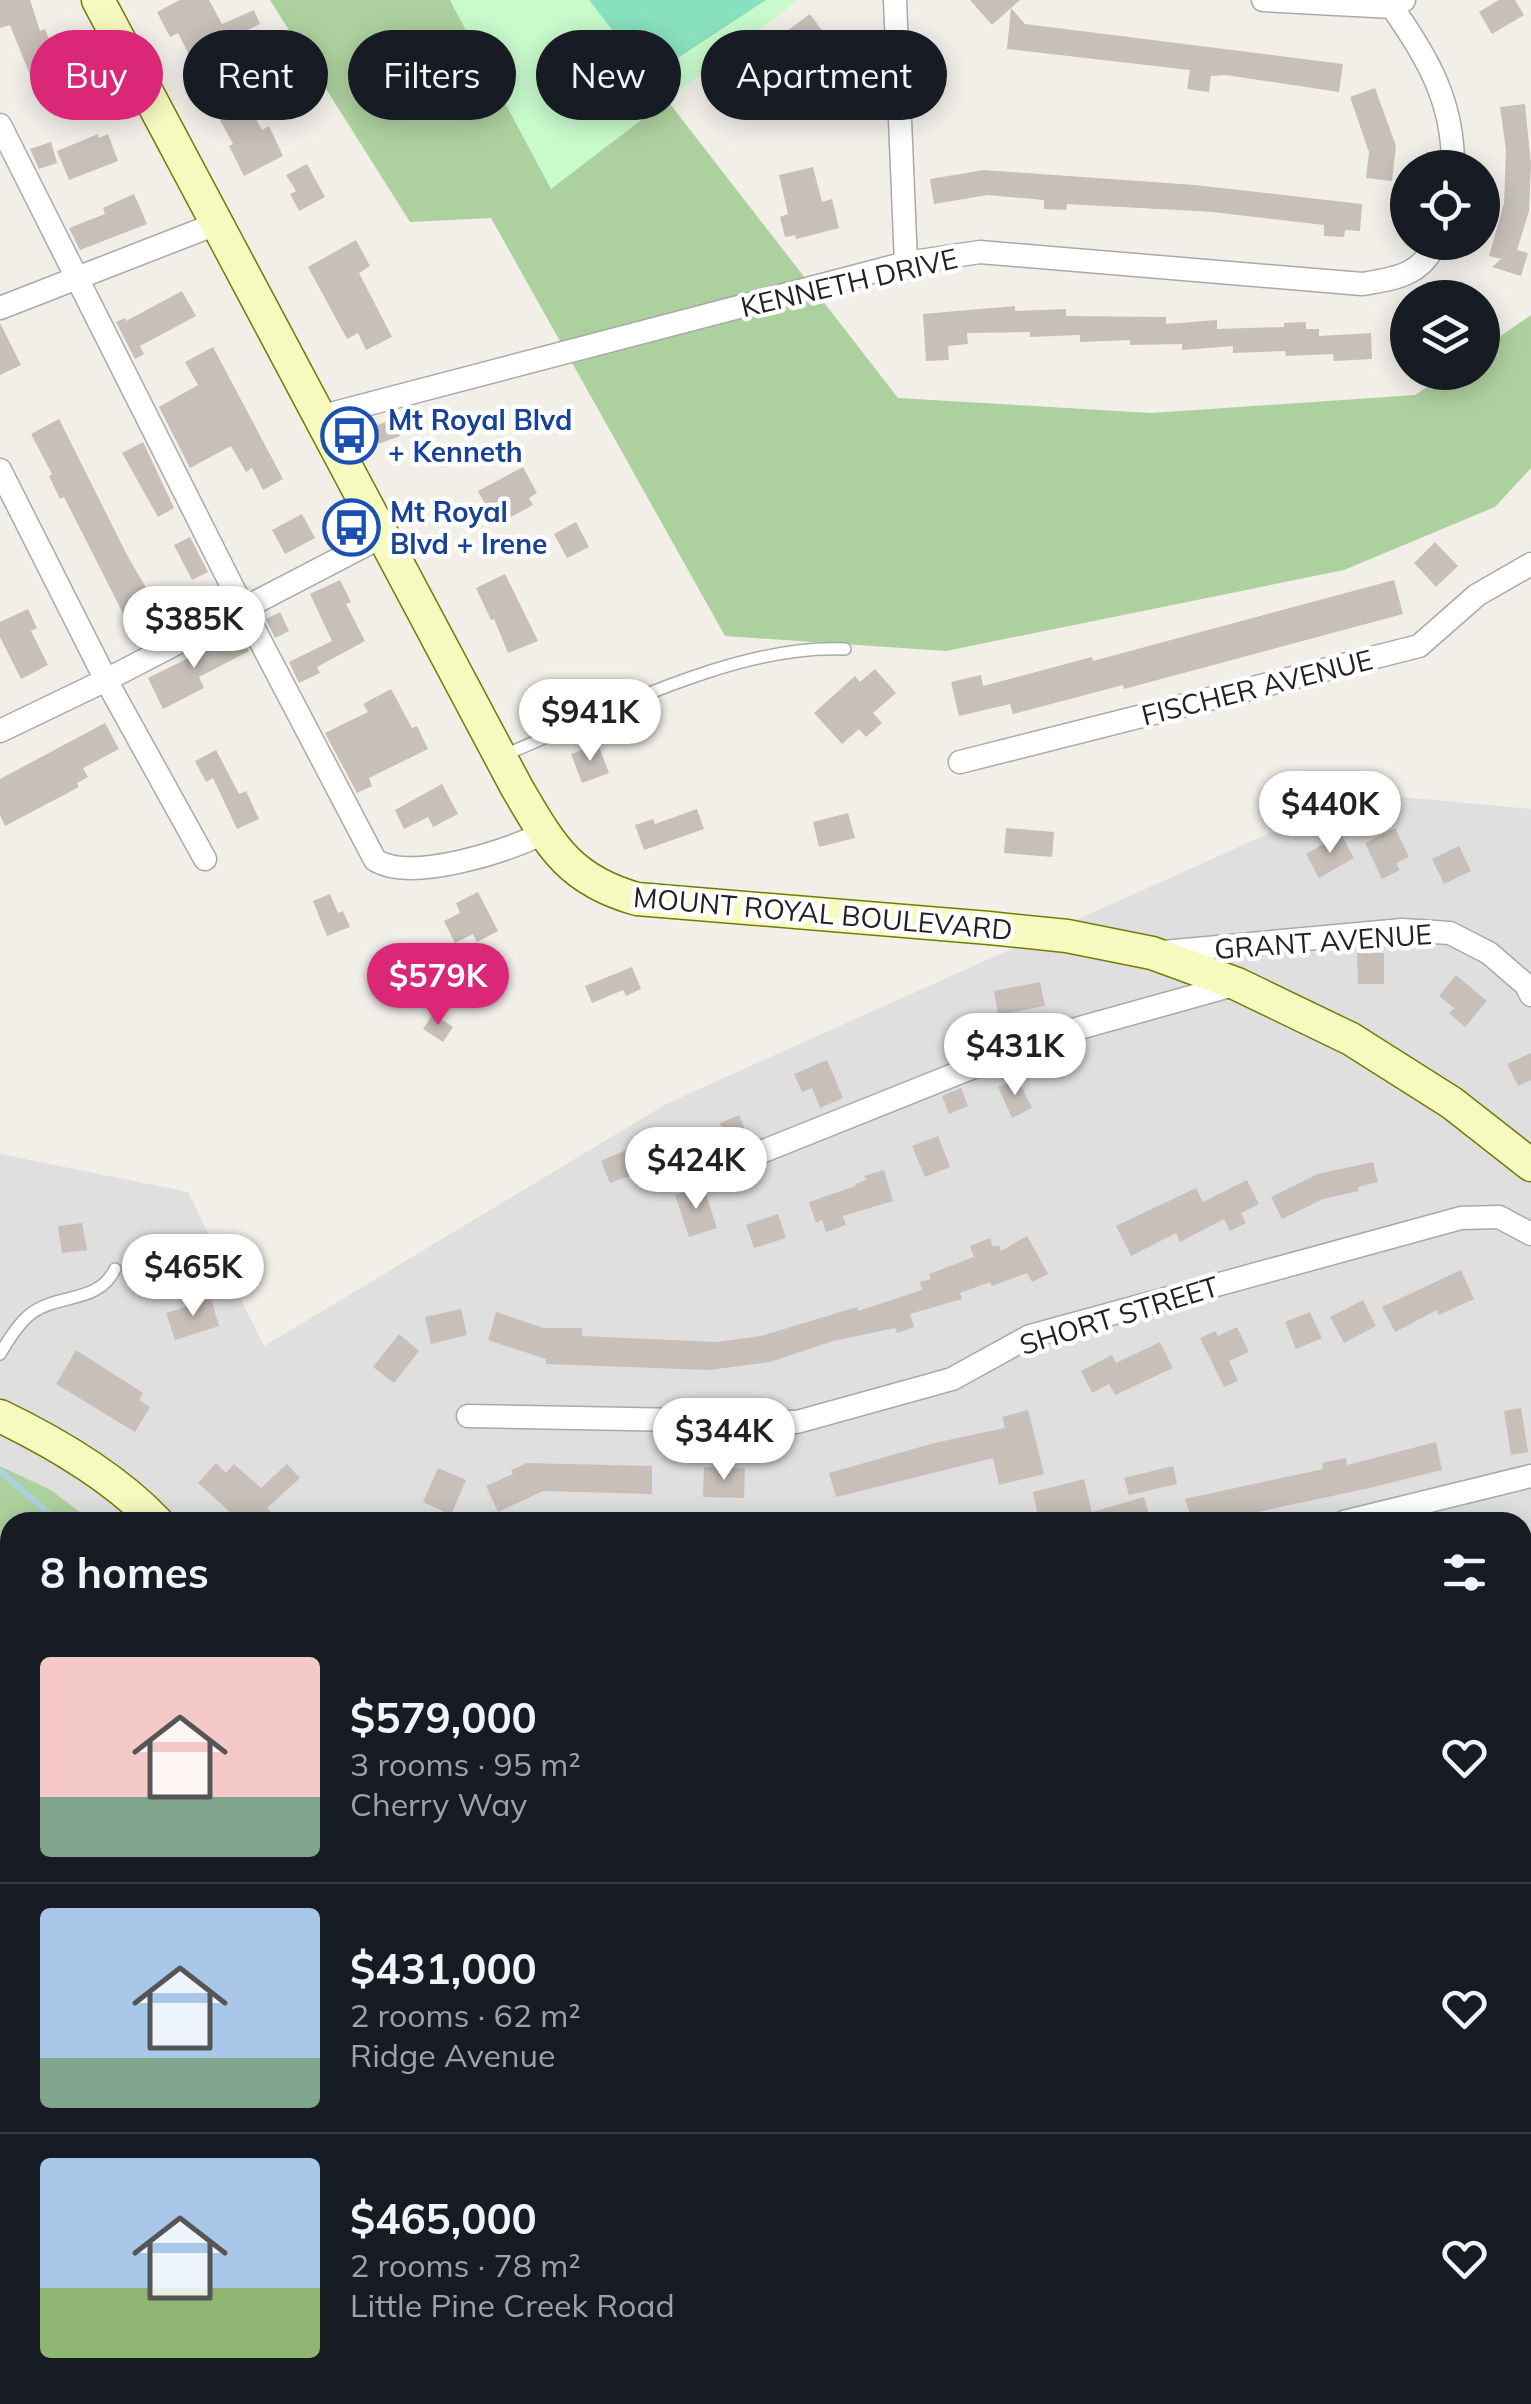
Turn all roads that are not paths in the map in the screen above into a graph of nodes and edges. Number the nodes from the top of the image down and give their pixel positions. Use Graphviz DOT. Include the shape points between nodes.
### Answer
graph roads {
  1 [pos="98,0"];
  2 [pos="896,0"];
  3 [pos="1263,0"];
  4 [pos="1395,2"];
  5 [pos="0,125"];
  6 [pos="1450,150"];
  7 [pos="216,224"];
  8 [pos="1422,260"];
  9 [pos="906,263"];
  10 [pos="75,279"];
  11 [pos="0,308"];
  12 [pos="319,417"];
  13 [pos="0,470"];
  14 [pos="383,536"];
  15 [pos="1531,564"];
  16 [pos="243,608"];
  17 [pos="845,649"];
  18 [pos="106,680"];
  19 [pos="0,731"];
  20 [pos="500,757"];
  21 [pos="960,762"];
  22 [pos="544,833"];
  23 [pos="205,859"];
  24 [pos="1152,953"];
  25 [pos="1237,984"];
  26 [pos="1529,988"];
  27 [pos="1531,1165"];
  28 [pos="726,1166"];
  29 [pos="1531,1234"];
  30 [pos="115,1269"];
  31 [pos="0,1354"];
  32 [pos="0,1416"];
  33 [pos="468,1416"];
  34 [pos="1531,1476"];
  35 [pos="145,1512"];
  36 [pos="1385,1512"];
  1 -- 7 [label="main road, MOUNT ROYAL BOULEVARD"];
  2 -- 9 [label="street"];
  3 -- 4 [label="street"];
  4 -- 6 [label="street" via="1446,105"];
  5 -- 10 [label="street"];
  7 -- 10 [label="street"];
  7 -- 12 [label="main road, MOUNT ROYAL BOULEVARD"];
  8 -- 9 [label="street, KENNETH DRIVE" via="1404,277 1362,284 980,252"];
  9 -- 12 [label="street, KENNETH DRIVE"];
  10 -- 11 [label="street"];
  10 -- 16 [label="street"];
  12 -- 14 [label="main road, MOUNT ROYAL BOULEVARD"];
  13 -- 18 [label="street"];
  14 -- 16 [label="street"];
  14 -- 20 [label="main road, MOUNT ROYAL BOULEVARD"];
  15 -- 21 [label="street, FISCHER AVENUE" via="1477,595 1419,646"];
  16 -- 18 [label="street"];
  16 -- 22 [label="street" via="375,860 386,868 435,866 484,858"];
  17 -- 20 [label="lane" via="802,648 732,666"];
  18 -- 19 [label="street"];
  18 -- 23 [label="street"];
  20 -- 22 [label="main road, MOUNT ROYAL BOULEVARD"];
  22 -- 24 [label="main road, MOUNT ROYAL BOULEVARD" via="584,877 636,900 1067,936"];
  24 -- 25 [label="main road, MOUNT ROYAL BOULEVARD"];
  24 -- 26 [label="street, GRANT AVENUE" via="1402,930 1450,934 1489,953"];
  25 -- 27 [label="main road, MOUNT ROYAL BOULEVARD" via="1378,1054"];
  25 -- 28 [label="street" via="1051,1036"];
  29 -- 33 [label="street, SHORT STREET" via="1499,1217 1462,1218 1030,1336 952,1379 797,1422"];
  30 -- 31 [label="lane" via="102,1288 29,1316"];
  32 -- 35 [label="main road" via="56,1445"];
  34 -- 36 [label="street"];
}
